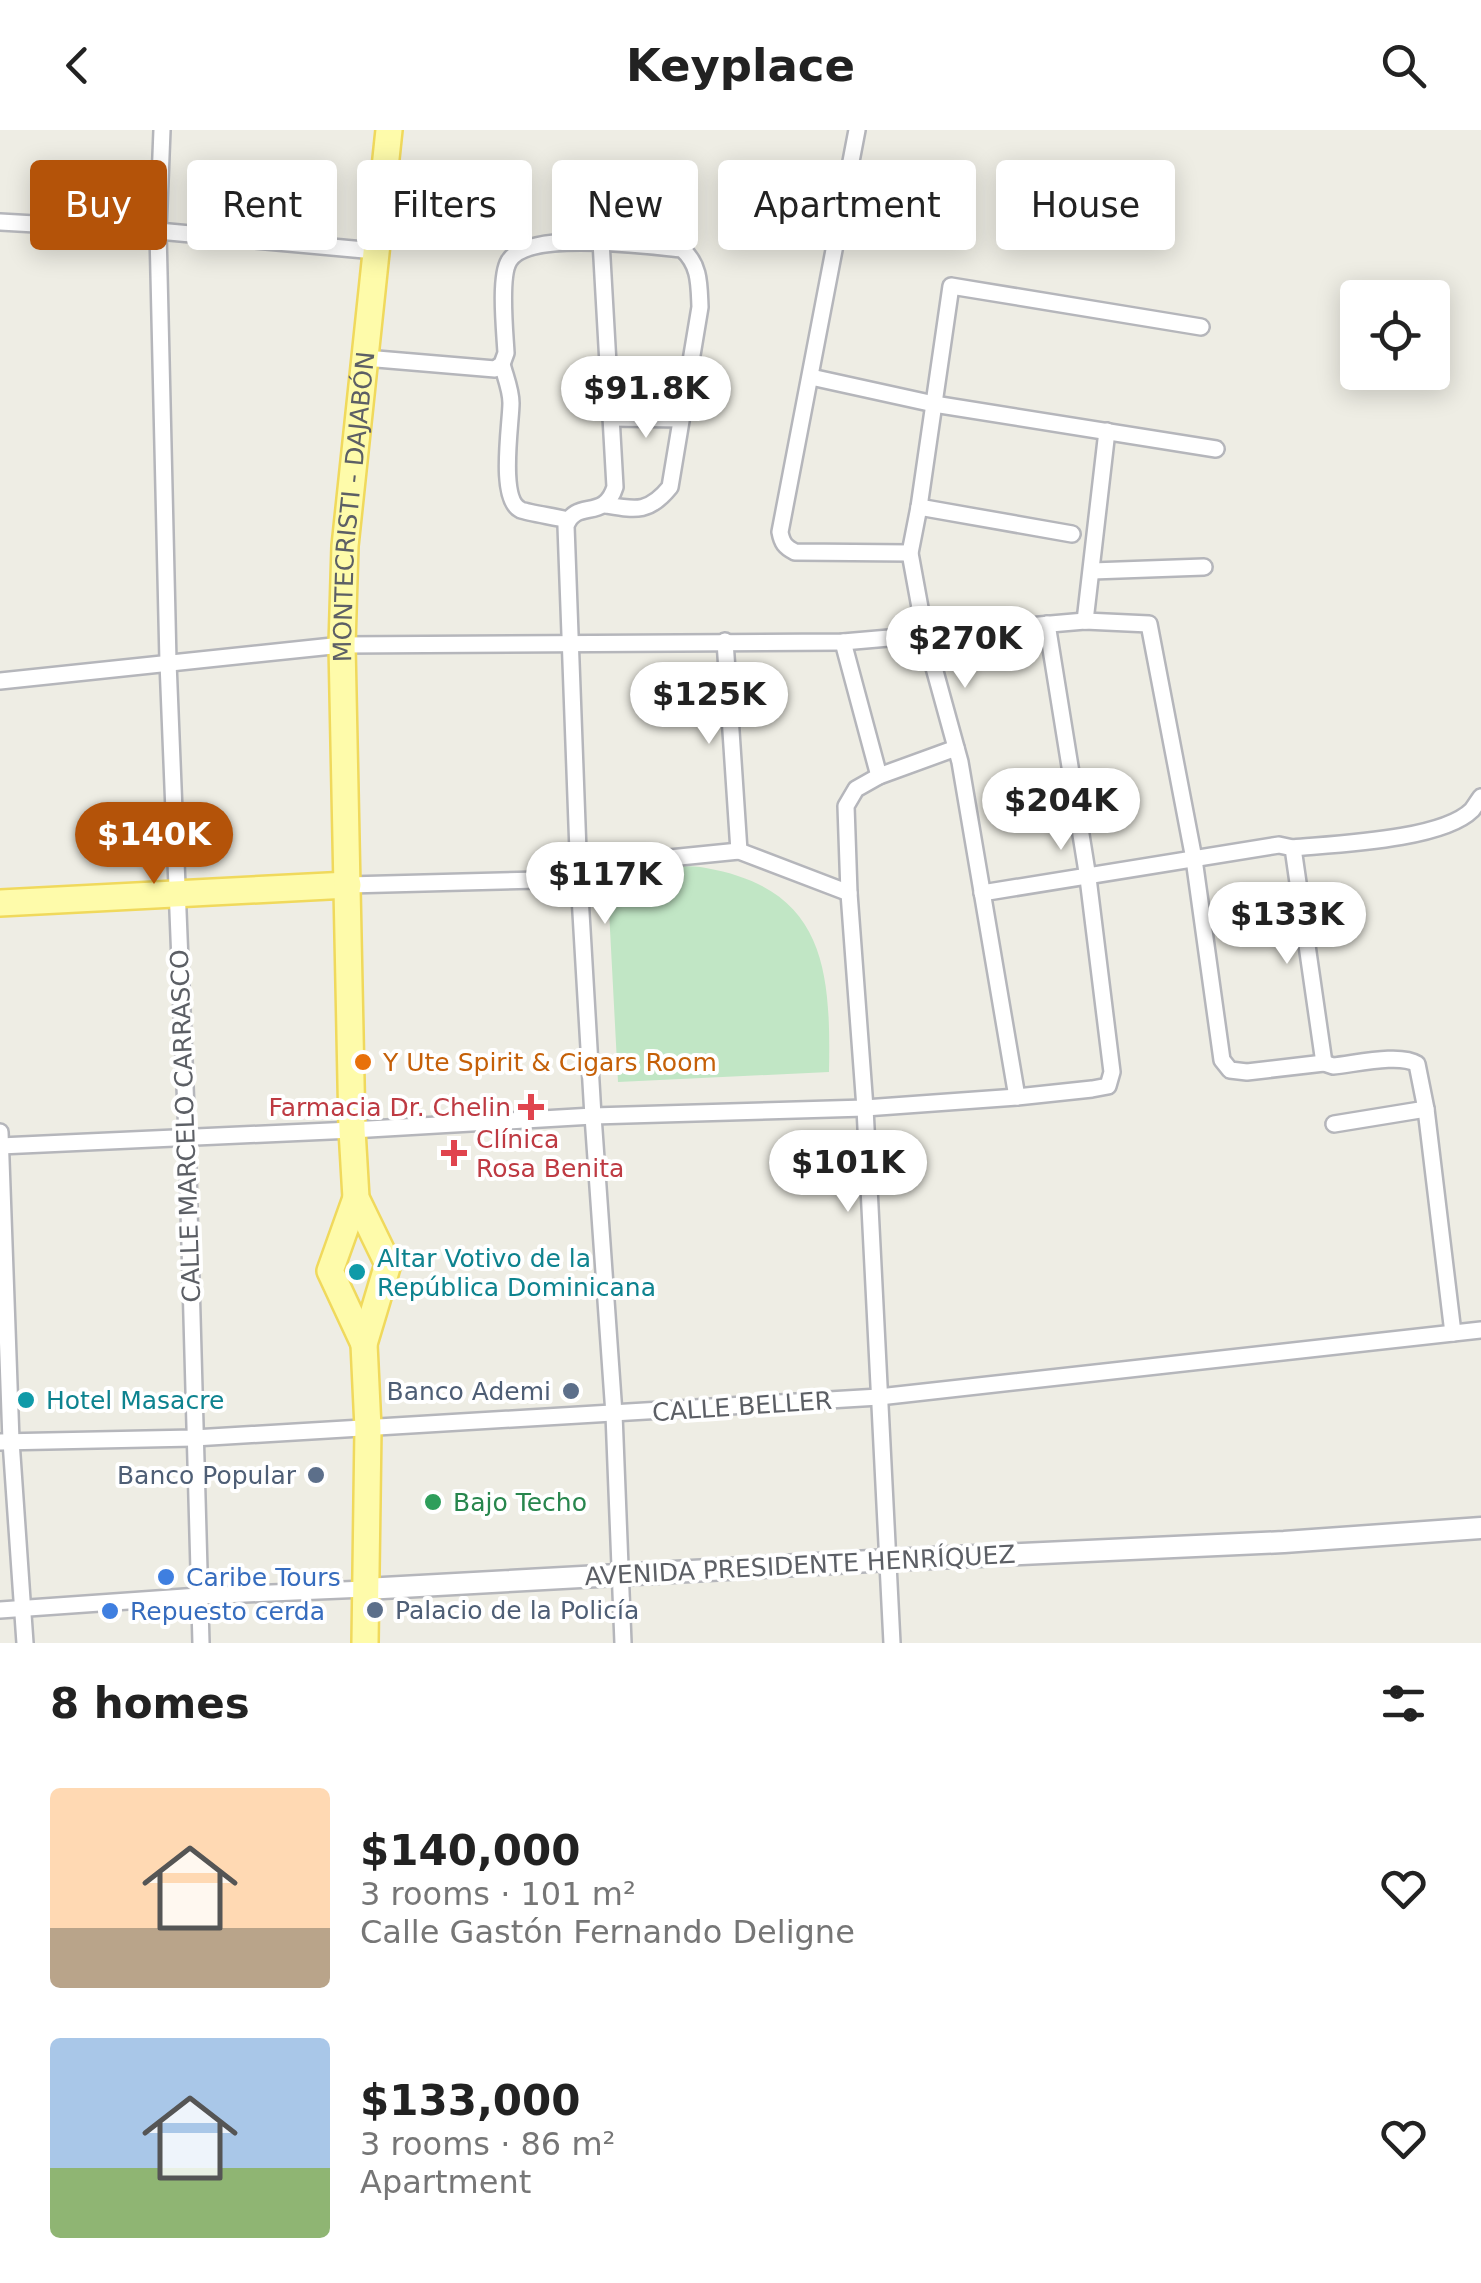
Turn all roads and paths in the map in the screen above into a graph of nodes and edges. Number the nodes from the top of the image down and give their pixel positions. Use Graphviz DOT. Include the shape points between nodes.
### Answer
graph roads {
  1 [pos="162,130"];
  2 [pos="388,130"];
  3 [pos="857,130"];
  4 [pos="161,160"];
  5 [pos="385,160"];
  6 [pos="0,222"];
  7 [pos="30,224"];
  8 [pos="167,232"];
  9 [pos="552,244"];
  10 [pos="357,248"];
  11 [pos="158,250"];
  12 [pos="376,250"];
  13 [pos="602,250"];
  14 [pos="683,250"];
  15 [pos="1201,327"];
  16 [pos="365,358"];
  17 [pos="502,364"];
  18 [pos="811,378"];
  19 [pos="934,404"];
  20 [pos="611,418"];
  21 [pos="682,419"];
  22 [pos="1107,431"];
  23 [pos="1216,449"];
  24 [pos="606,505"];
  25 [pos="919,507"];
  26 [pos="568,520"];
  27 [pos="1072,534"];
  28 [pos="910,553"];
  29 [pos="1204,568"];
  30 [pos="1092,571"];
  31 [pos="1085,621"];
  32 [pos="1047,624"];
  33 [pos="924,636"];
  34 [pos="725,641"];
  35 [pos="843,642"];
  36 [pos="571,644"];
  37 [pos="342,646"];
  38 [pos="168,662"];
  39 [pos="0,680"];
  40 [pos="956,748"];
  41 [pos="879,776"];
  42 [pos="1481,797"];
  43 [pos="1294,848"];
  44 [pos="738,851"];
  45 [pos="1194,860"];
  46 [pos="580,873"];
  47 [pos="1088,878"];
  48 [pos="348,885"];
  49 [pos="849,892"];
  50 [pos="982,893"];
  51 [pos="176,894"];
  52 [pos="0,902"];
  53 [pos="1324,1064"];
  54 [pos="1017,1097"];
  55 [pos="865,1108"];
  56 [pos="1426,1109"];
  57 [pos="593,1116"];
  58 [pos="1334,1124"];
  59 [pos="352,1130"];
  60 [pos="0,1132"];
  61 [pos="186,1136"];
  62 [pos="0,1146"];
  63 [pos="356,1198"];
  64 [pos="1481,1330"];
  65 [pos="1453,1334"];
  66 [pos="364,1344"];
  67 [pos="879,1397"];
  68 [pos="614,1414"];
  69 [pos="368,1428"];
  70 [pos="194,1438"];
  71 [pos="6,1442"];
  72 [pos="1481,1528"];
  73 [pos="889,1560"];
  74 [pos="620,1575"];
  75 [pos="365,1588"];
  76 [pos="199,1596"];
  77 [pos="24,1608"];
  78 [pos="0,1610"];
  79 [pos="25,1643"];
  80 [pos="201,1643"];
  81 [pos="365,1643"];
  82 [pos="623,1643"];
  83 [pos="892,1643"];
  1 -- 4 [label="street, CALLE MARCELO CARRASCO"];
  2 -- 5 [label="main road, MONTECRISTI - DAJABÓN"];
  3 -- 18 [label="street"];
  6 -- 7 [label="street"];
  8 -- 10 [label="street"];
  9 -- 17 [label="street" via="522,249 509,260"];
  11 -- 38 [label="street, CALLE MARCELO CARRASCO"];
  12 -- 16 [label="main road, MONTECRISTI - DAJABÓN"];
  13 -- 20 [label="street"];
  14 -- 21 [label="street" via="699,277 700,307"];
  15 -- 19 [label="street" via="952,286"];
  16 -- 17 [label="street" via="486,370"];
  16 -- 37 [label="main road, MONTECRISTI - DAJABÓN"];
  17 -- 26 [label="street" via="511,398 512,502 520,510"];
  18 -- 19 [label="street"];
  18 -- 28 [label="street" via="780,532 784,546 795,552"];
  19 -- 22 [label="street"];
  19 -- 25 [label="street"];
  20 -- 21 [label="street"];
  20 -- 24 [label="street" via="615,488"];
  21 -- 24 [label="street" via="670,488 658,502 630,509"];
  22 -- 23 [label="street"];
  22 -- 30 [label="street"];
  24 -- 26 [label="street"];
  25 -- 27 [label="street"];
  25 -- 28 [label="street"];
  26 -- 36 [label="street"];
  28 -- 33 [label="street"];
  29 -- 30 [label="street"];
  30 -- 31 [label="street"];
  31 -- 32 [label="street"];
  31 -- 45 [label="street" via="1150,624"];
  32 -- 33 [label="street"];
  32 -- 47 [label="street"];
  33 -- 35 [label="street"];
  33 -- 40 [label="street"];
  34 -- 35 [label="street"];
  34 -- 36 [label="street"];
  34 -- 44 [label="street"];
  35 -- 41 [label="street"];
  36 -- 37 [label="street"];
  36 -- 46 [label="street"];
  37 -- 38 [label="street"];
  37 -- 48 [label="main road, MONTECRISTI - DAJABÓN"];
  38 -- 39 [label="street"];
  38 -- 51 [label="street, CALLE MARCELO CARRASCO"];
  40 -- 41 [label="street"];
  40 -- 50 [label="street"];
  41 -- 49 [label="street" via="856,788 846,806"];
  42 -- 43 [label="street" via="1470,812 1422,831"];
  43 -- 45 [label="street"];
  43 -- 53 [label="street"];
  44 -- 46 [label="street"];
  44 -- 49 [label="street"];
  45 -- 47 [label="street"];
  45 -- 53 [label="street" via="1222,1060 1230,1070 1247,1072"];
  46 -- 48 [label="street"];
  46 -- 57 [label="street"];
  47 -- 50 [label="street"];
  47 -- 54 [label="street" via="1112,1072 1108,1086"];
  48 -- 51 [label="main road"];
  48 -- 59 [label="main road, MONTECRISTI - DAJABÓN"];
  49 -- 55 [label="street"];
  50 -- 54 [label="street"];
  51 -- 52 [label="main road"];
  51 -- 61 [label="street, CALLE MARCELO CARRASCO"];
  53 -- 56 [label="street" via="1412,1060"];
  54 -- 55 [label="street"];
  55 -- 57 [label="street"];
  55 -- 67 [label="street"];
  56 -- 58 [label="street"];
  56 -- 65 [label="street"];
  57 -- 59 [label="street"];
  57 -- 68 [label="street"];
  59 -- 61 [label="street"];
  59 -- 63 [label="main road, MONTECRISTI - DAJABÓN"];
  60 -- 62 [label="street"];
  61 -- 62 [label="street"];
  61 -- 70 [label="street, CALLE MARCELO CARRASCO"];
  62 -- 71 [label="street"];
  63 -- 66 [label="main road" via="388,1264"];
  63 -- 66 [label="main road" via="330,1271"];
  64 -- 65 [label="street, CALLE BELLER"];
  65 -- 67 [label="street, CALLE BELLER"];
  66 -- 69 [label="main road"];
  67 -- 68 [label="street, CALLE BELLER"];
  67 -- 73 [label="street"];
  68 -- 69 [label="street, CALLE BELLER"];
  68 -- 74 [label="street"];
  69 -- 70 [label="street, CALLE BELLER"];
  69 -- 75 [label="main road"];
  70 -- 71 [label="street, CALLE BELLER"];
  70 -- 76 [label="street, CALLE MARCELO CARRASCO"];
  71 -- 77 [label="street"];
  72 -- 73 [label="street, AVENIDA PRESIDENTE HENRÍQUEZ"];
  73 -- 74 [label="street, AVENIDA PRESIDENTE HENRÍQUEZ"];
  73 -- 83 [label="street"];
  74 -- 75 [label="street, AVENIDA PRESIDENTE HENRÍQUEZ"];
  74 -- 82 [label="street"];
  75 -- 76 [label="street, AVENIDA PRESIDENTE HENRÍQUEZ"];
  75 -- 81 [label="main road"];
  76 -- 77 [label="street, AVENIDA PRESIDENTE HENRÍQUEZ"];
  76 -- 80 [label="street, CALLE MARCELO CARRASCO"];
  77 -- 78 [label="street, AVENIDA PRESIDENTE HENRÍQUEZ"];
  77 -- 79 [label="street"];
}
